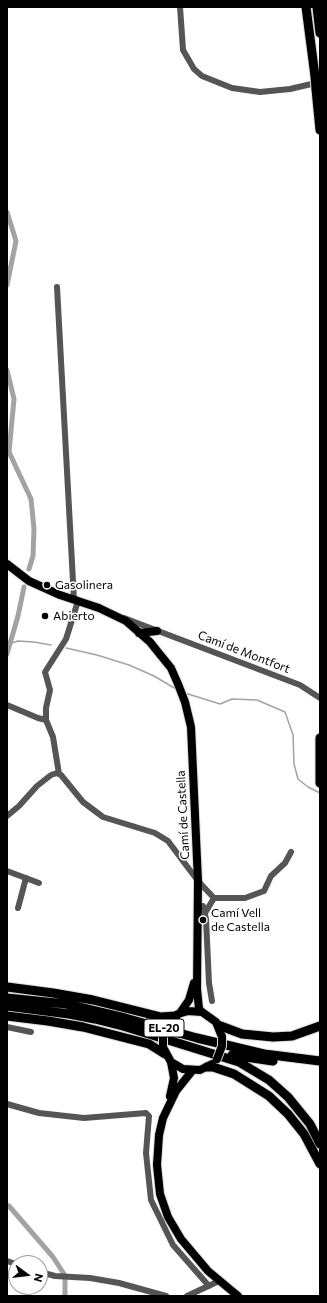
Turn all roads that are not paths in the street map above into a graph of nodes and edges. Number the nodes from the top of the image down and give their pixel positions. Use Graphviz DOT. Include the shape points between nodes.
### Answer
graph roads {
  1 [pos="180,7"];
  2 [pos="306,7"];
  3 [pos="317,7"];
  4 [pos="320,33"];
  5 [pos="317,83"];
  6 [pos="320,130"];
  7 [pos="57,287"];
  8 [pos="7,564"];
  9 [pos="79,601"];
  10 [pos="116,618"];
  11 [pos="146,625"];
  12 [pos="157,631"];
  13 [pos="140,633"];
  14 [pos="150,642"];
  15 [pos="156,654"];
  16 [pos="173,673"];
  17 [pos="320,698"];
  18 [pos="7,705"];
  19 [pos="46,720"];
  20 [pos="320,738"];
  21 [pos="319,771"];
  22 [pos="59,774"];
  23 [pos="320,783"];
  24 [pos="7,816"];
  25 [pos="291,852"];
  26 [pos="7,871"];
  27 [pos="26,878"];
  28 [pos="198,881"];
  29 [pos="39,884"];
  30 [pos="214,898"];
  31 [pos="203,906"];
  32 [pos="18,908"];
  33 [pos="205,913"];
  34 [pos="197,960"];
  35 [pos="7,987"];
  36 [pos="7,998"];
  37 [pos="212,1001"];
  38 [pos="7,1006"];
  39 [pos="202,1012"];
  40 [pos="178,1014"];
  41 [pos="7,1016"];
  42 [pos="218,1025"];
  43 [pos="320,1026"];
  44 [pos="7,1027"];
  45 [pos="31,1032"];
  46 [pos="151,1034"];
  47 [pos="165,1054"];
  48 [pos="320,1061"];
  49 [pos="171,1062"];
  50 [pos="320,1065"];
  51 [pos="207,1067"];
  52 [pos="192,1071"];
  53 [pos="7,1104"];
  54 [pos="165,1115"];
  55 [pos="320,1144"];
  56 [pos="320,1164"];
  57 [pos="48,1274"];
  58 [pos="219,1281"];
  59 [pos="209,1286"];
  60 [pos="166,1296"];
  61 [pos="187,1296"];
  62 [pos="238,1296"];
  1 -- 5 [label="street" via="183,50 194,69 202,76 232,88 260,92"];
  2 -- 5 [label="highway"];
  3 -- 4 [label="highway"];
  5 -- 6 [label="highway"];
  7 -- 9 [label="street"];
  8 -- 9 [label="main road, Camí de Castella" via="25,579"];
  9 -- 10 [label="main road, Camí de Castella" via="91,609"];
  9 -- 19 [label="street" via="66,639 46,672 50,690"];
  10 -- 11 [label="street, Camí de Montfort"];
  10 -- 13 [label="main road, Camí de Castella"];
  10 -- 15 [label="main road, Camí de Castella"];
  11 -- 12 [label="street, Camí de Montfort"];
  11 -- 13 [label="main road"];
  12 -- 13 [label="main road"];
  12 -- 14 [label="street"];
  12 -- 17 [label="street, Camí de Montfort" via="300,685"];
  13 -- 14 [label="main road, Camí de Castella"];
  13 -- 15 [label="main road"];
  14 -- 16 [label="main road, Camí de Castella"];
  15 -- 16 [label="main road, Camí de Castella"];
  16 -- 28 [label="main road, Camí de Castella" via="185,702 191,727"];
  18 -- 19 [label="street"];
  19 -- 22 [label="street" via="53,737"];
  20 -- 21 [label="highway"];
  21 -- 23 [label="highway"];
  22 -- 24 [label="street" via="51,775 37,786"];
  22 -- 28 [label="street" via="83,802 103,817 155,833 168,841"];
  25 -- 30 [label="street" via="285,863 271,876 264,890 245,898"];
  26 -- 27 [label="street"];
  27 -- 29 [label="street"];
  27 -- 32 [label="street"];
  28 -- 30 [label="street"];
  28 -- 34 [label="main road, Camí de Castella"];
  30 -- 33 [label="street"];
  31 -- 33 [label="street"];
  33 -- 37 [label="street" via="207,967"];
  34 -- 39 [label="main road, Camí de Castella" via="198,1002"];
  34 -- 40 [label="main road, Camí de Castella" via="193,990"];
  35 -- 40 [label="highway" via="53,992 162,1017"];
  36 -- 48 [label="highway, EL-20" via="66,1004 251,1051"];
  38 -- 46 [label="highway, EL-20" via="69,1014"];
  39 -- 40 [label="main road" via="191,1010"];
  39 -- 42 [label="main road"];
  40 -- 47 [label="main road, bridge" via="168,1023 163,1035"];
  41 -- 47 [label="highway" via="83,1027 149,1044"];
  42 -- 43 [label="highway" via="242,1034 273,1038 292,1036"];
  42 -- 51 [label="main road, bridge" via="222,1046 217,1059"];
  44 -- 45 [label="street"];
  46 -- 50 [label="highway, EL-20" via="241,1057"];
  46 -- 55 [label="highway" via="232,1059 259,1073 278,1087 298,1108"];
  47 -- 49 [label="main road"];
  49 -- 52 [label="main road" via="178,1068"];
  49 -- 54 [label="main road" via="174,1078"];
  51 -- 52 [label="main road"];
  51 -- 56 [label="highway" via="234,1074 269,1096 300,1129"];
  52 -- 54 [label="main road" via="176,1091"];
  53 -- 59 [label="street" via="39,1113 84,1118 146,1113 149,1116 146,1153 151,1200 172,1245"];
  54 -- 58 [label="main road" via="159,1135 156,1165 163,1204 181,1239"];
  57 -- 60 [label="street" via="119,1283"];
  58 -- 59 [label="street"];
  58 -- 62 [label="main road"];
  59 -- 61 [label="street"];
}
